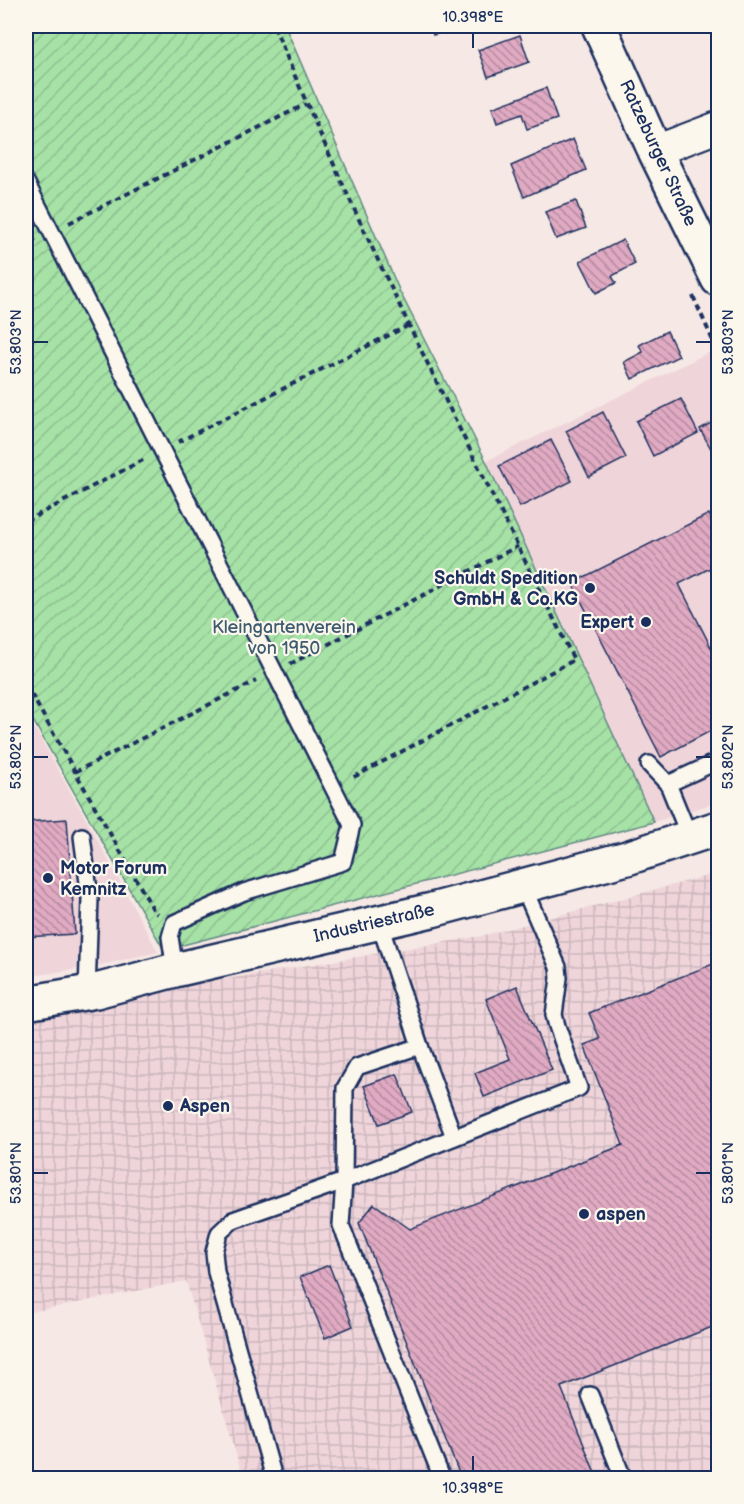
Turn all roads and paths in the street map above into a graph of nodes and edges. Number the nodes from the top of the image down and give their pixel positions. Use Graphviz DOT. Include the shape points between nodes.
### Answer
graph roads {
  1 [pos="274,26"];
  2 [pos="599,26"];
  3 [pos="306,104"];
  4 [pos="718,127"];
  5 [pos="655,151"];
  6 [pos="26,182"];
  7 [pos="51,232"];
  8 [pos="26,244"];
  9 [pos="718,279"];
  10 [pos="409,325"];
  11 [pos="162,450"];
  12 [pos="26,521"];
  13 [pos="518,546"];
  14 [pos="274,672"];
  15 [pos="26,685"];
  16 [pos="718,761"];
  17 [pos="649,764"];
  18 [pos="75,771"];
  19 [pos="668,784"];
  20 [pos="333,787"];
  21 [pos="704,833"];
  22 [pos="82,836"];
  23 [pos="523,886"];
  24 [pos="379,922"];
  25 [pos="172,929"];
  26 [pos="175,970"];
  27 [pos="87,993"];
  28 [pos="26,1003"];
  29 [pos="420,1046"];
  30 [pos="454,1137"];
  31 [pos="344,1181"];
  32 [pos="590,1395"];
  33 [pos="274,1479"];
  34 [pos="442,1479"];
  35 [pos="623,1479"];
  1 -- 3 [label="path"];
  2 -- 5 [label="main road, Ratzeburger Straße"];
  3 -- 7 [label="path"];
  3 -- 10 [label="path"];
  4 -- 5 [label="street"];
  5 -- 9 [label="main road, Ratzeburger Straße"];
  6 -- 7 [label="lane"];
  7 -- 8 [label="path"];
  7 -- 11 [label="lane"];
  10 -- 11 [label="path"];
  10 -- 13 [label="path"];
  11 -- 12 [label="path"];
  11 -- 14 [label="lane"];
  13 -- 14 [label="path"];
  13 -- 20 [label="path" via="574,660"];
  14 -- 18 [label="path"];
  14 -- 20 [label="lane"];
  15 -- 18 [label="path"];
  16 -- 19 [label="lane"];
  17 -- 19 [label="lane"];
  18 -- 25 [label="path" via="154,911"];
  19 -- 21 [label="lane"];
  20 -- 25 [label="lane" via="352,825 343,862 244,892 174,923"];
  21 -- 23 [label="main road, Industriestraße"];
  22 -- 27 [label="lane" via="90,898"];
  23 -- 24 [label="main road, Industriestraße"];
  23 -- 30 [label="lane" via="558,967 554,1015 579,1088"];
  24 -- 26 [label="main road, Industriestraße"];
  24 -- 29 [label="lane"];
  25 -- 26 [label="lane"];
  26 -- 27 [label="main road, Industriestraße"];
  27 -- 28 [label="main road, Industriestraße"];
  29 -- 30 [label="lane"];
  29 -- 31 [label="lane" via="357,1067 345,1088"];
  30 -- 31 [label="lane"];
  31 -- 33 [label="lane" via="233,1220 219,1233 214,1252 216,1272"];
  31 -- 34 [label="lane" via="341,1225"];
  32 -- 35 [label="lane"];
}
